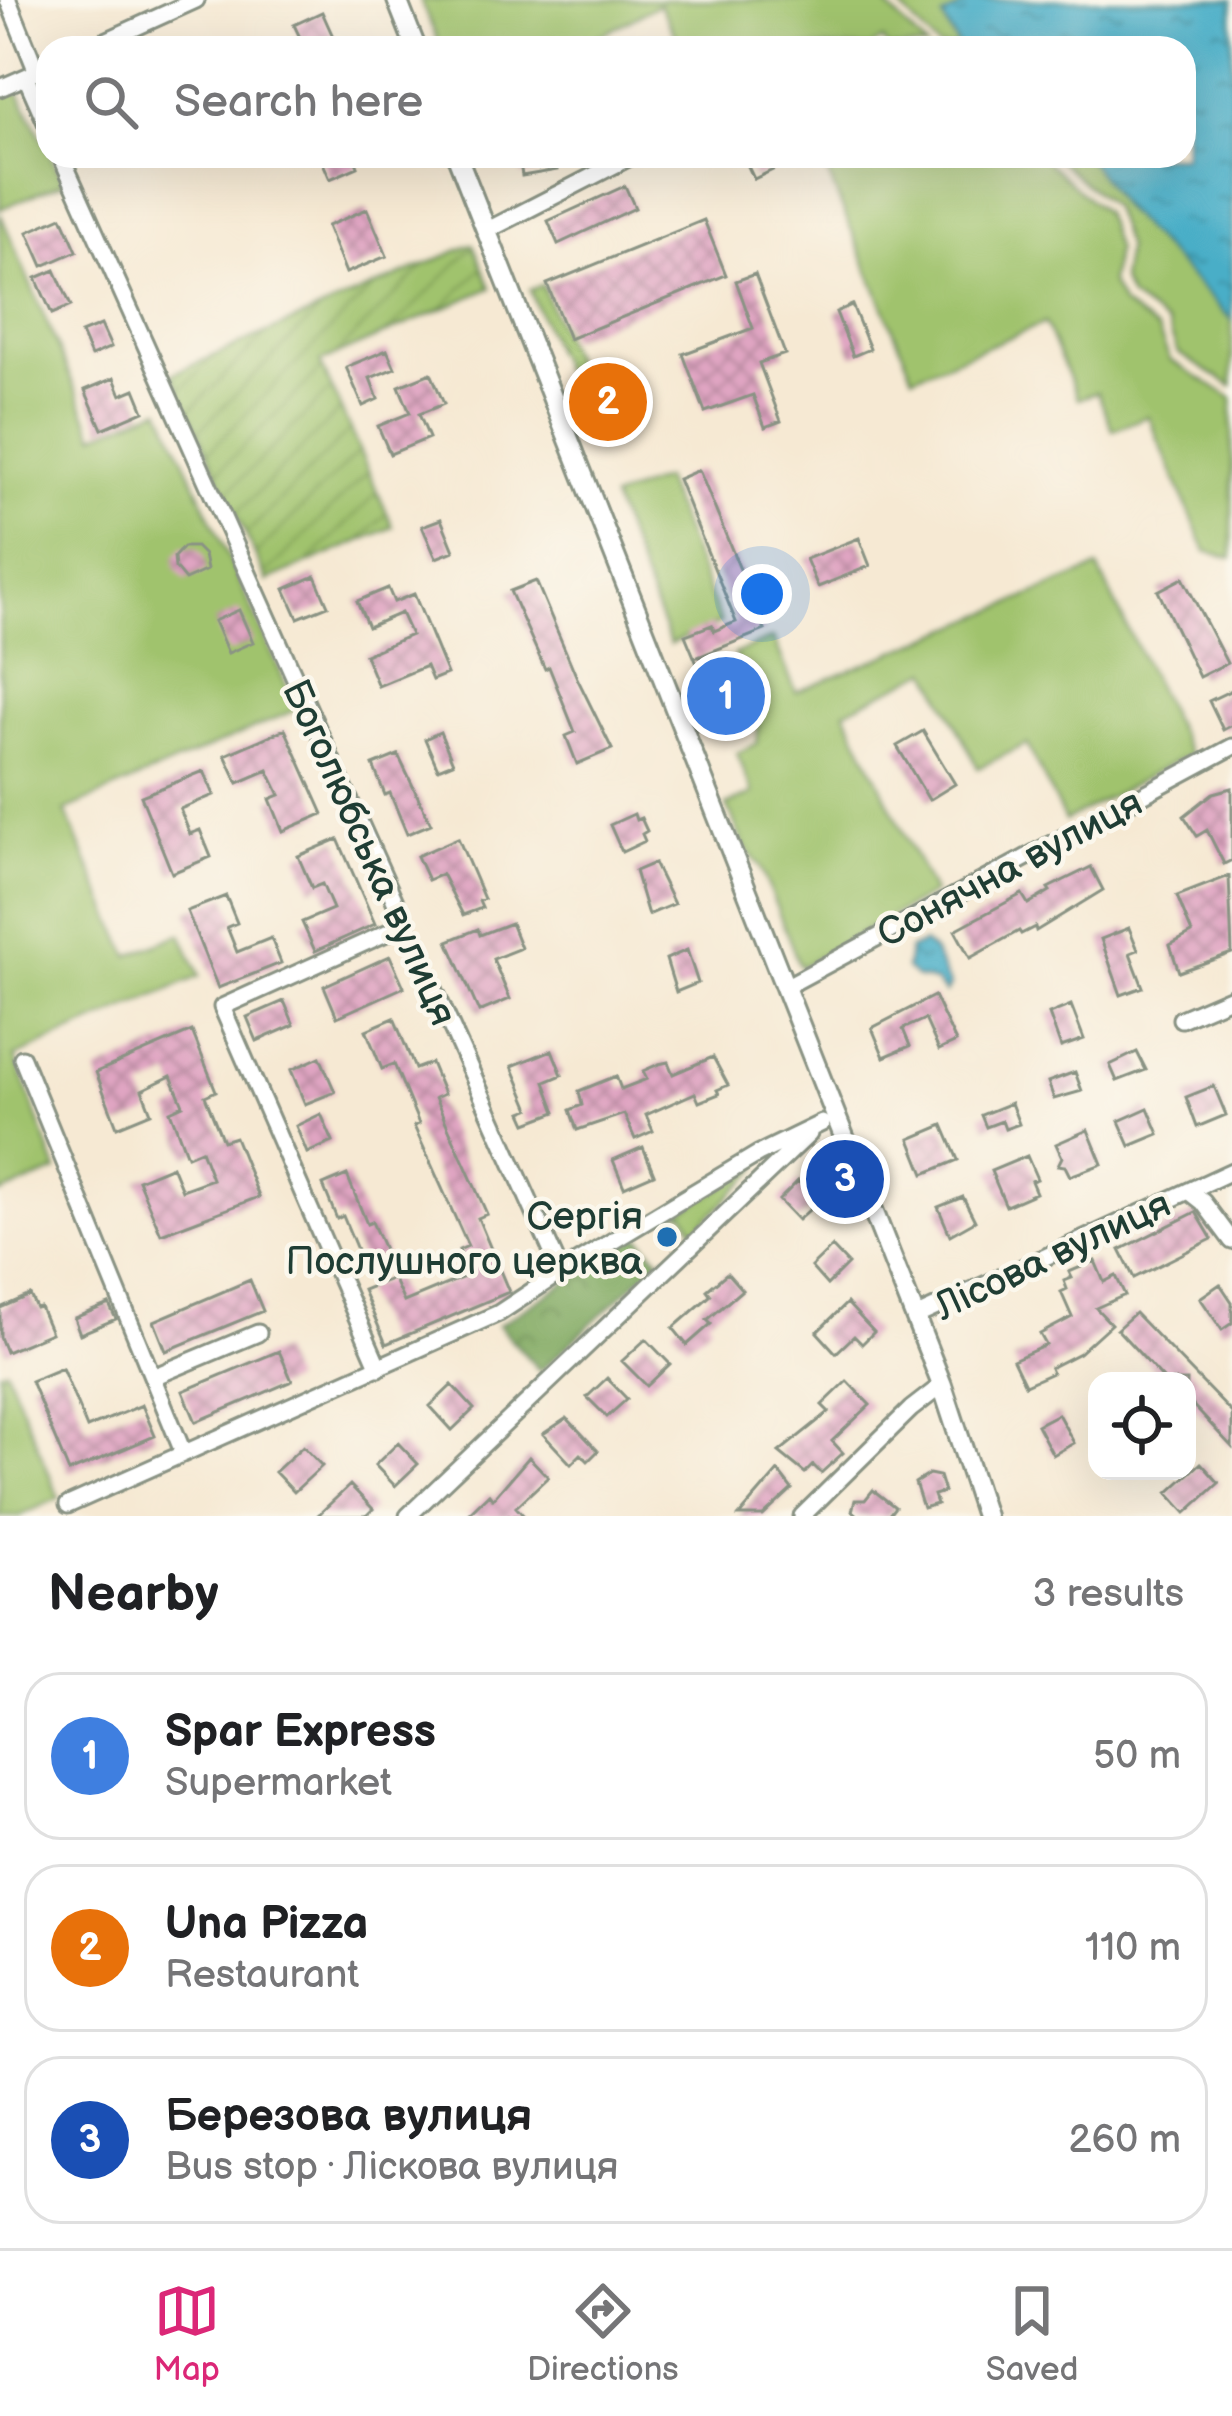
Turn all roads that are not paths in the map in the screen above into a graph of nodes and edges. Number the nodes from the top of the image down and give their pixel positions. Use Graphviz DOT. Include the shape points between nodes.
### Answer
graph roads {
  1 [pos="8,0"];
  2 [pos="196,0"];
  3 [pos="398,0"];
  4 [pos="116,36"];
  5 [pos="412,36"];
  6 [pos="36,70"];
  7 [pos="36,72"];
  8 [pos="0,88"];
  9 [pos="66,168"];
  10 [pos="462,168"];
  11 [pos="608,168"];
  12 [pos="486,230"];
  13 [pos="1232,747"];
  14 [pos="404,925"];
  15 [pos="787,986"];
  16 [pos="1232,997"];
  17 [pos="1181,1019"];
  18 [pos="22,1058"];
  19 [pos="828,1119"];
  20 [pos="1232,1172"];
  21 [pos="1189,1191"];
  22 [pos="1232,1241"];
  23 [pos="561,1272"];
  24 [pos="915,1317"];
  25 [pos="258,1333"];
  26 [pos="379,1369"];
  27 [pos="152,1377"];
  28 [pos="942,1385"];
  29 [pos="183,1452"];
  30 [pos="68,1505"];
  31 [pos="408,1516"];
  32 [pos="802,1516"];
  33 [pos="985,1516"];
  1 -- 6 [label="street"];
  2 -- 4 [label="street"];
  3 -- 5 [label="street"];
  7 -- 8 [label="street"];
  9 -- 14 [label="street, Боголюбська вулиця"];
  10 -- 12 [label="street"];
  11 -- 12 [label="street"];
  12 -- 15 [label="street"];
  13 -- 15 [label="street, Сонячна вулиця"];
  14 -- 23 [label="street, Боголюбська вулиця"];
  14 -- 26 [label="street" via="222,1007"];
  15 -- 19 [label="street"];
  16 -- 17 [label="street"];
  18 -- 27 [label="street"];
  19 -- 23 [label="street"];
  19 -- 24 [label="street"];
  19 -- 31 [label="street"];
  20 -- 21 [label="street, Лісова вулиця"];
  21 -- 22 [label="street, Лісова вулиця"];
  21 -- 24 [label="street, Лісова вулиця"];
  23 -- 26 [label="street" via="499,1313"];
  24 -- 28 [label="street"];
  25 -- 27 [label="street"];
  26 -- 29 [label="street"];
  27 -- 29 [label="street"];
  28 -- 32 [label="street"];
  28 -- 33 [label="street"];
  29 -- 30 [label="street"];
}
